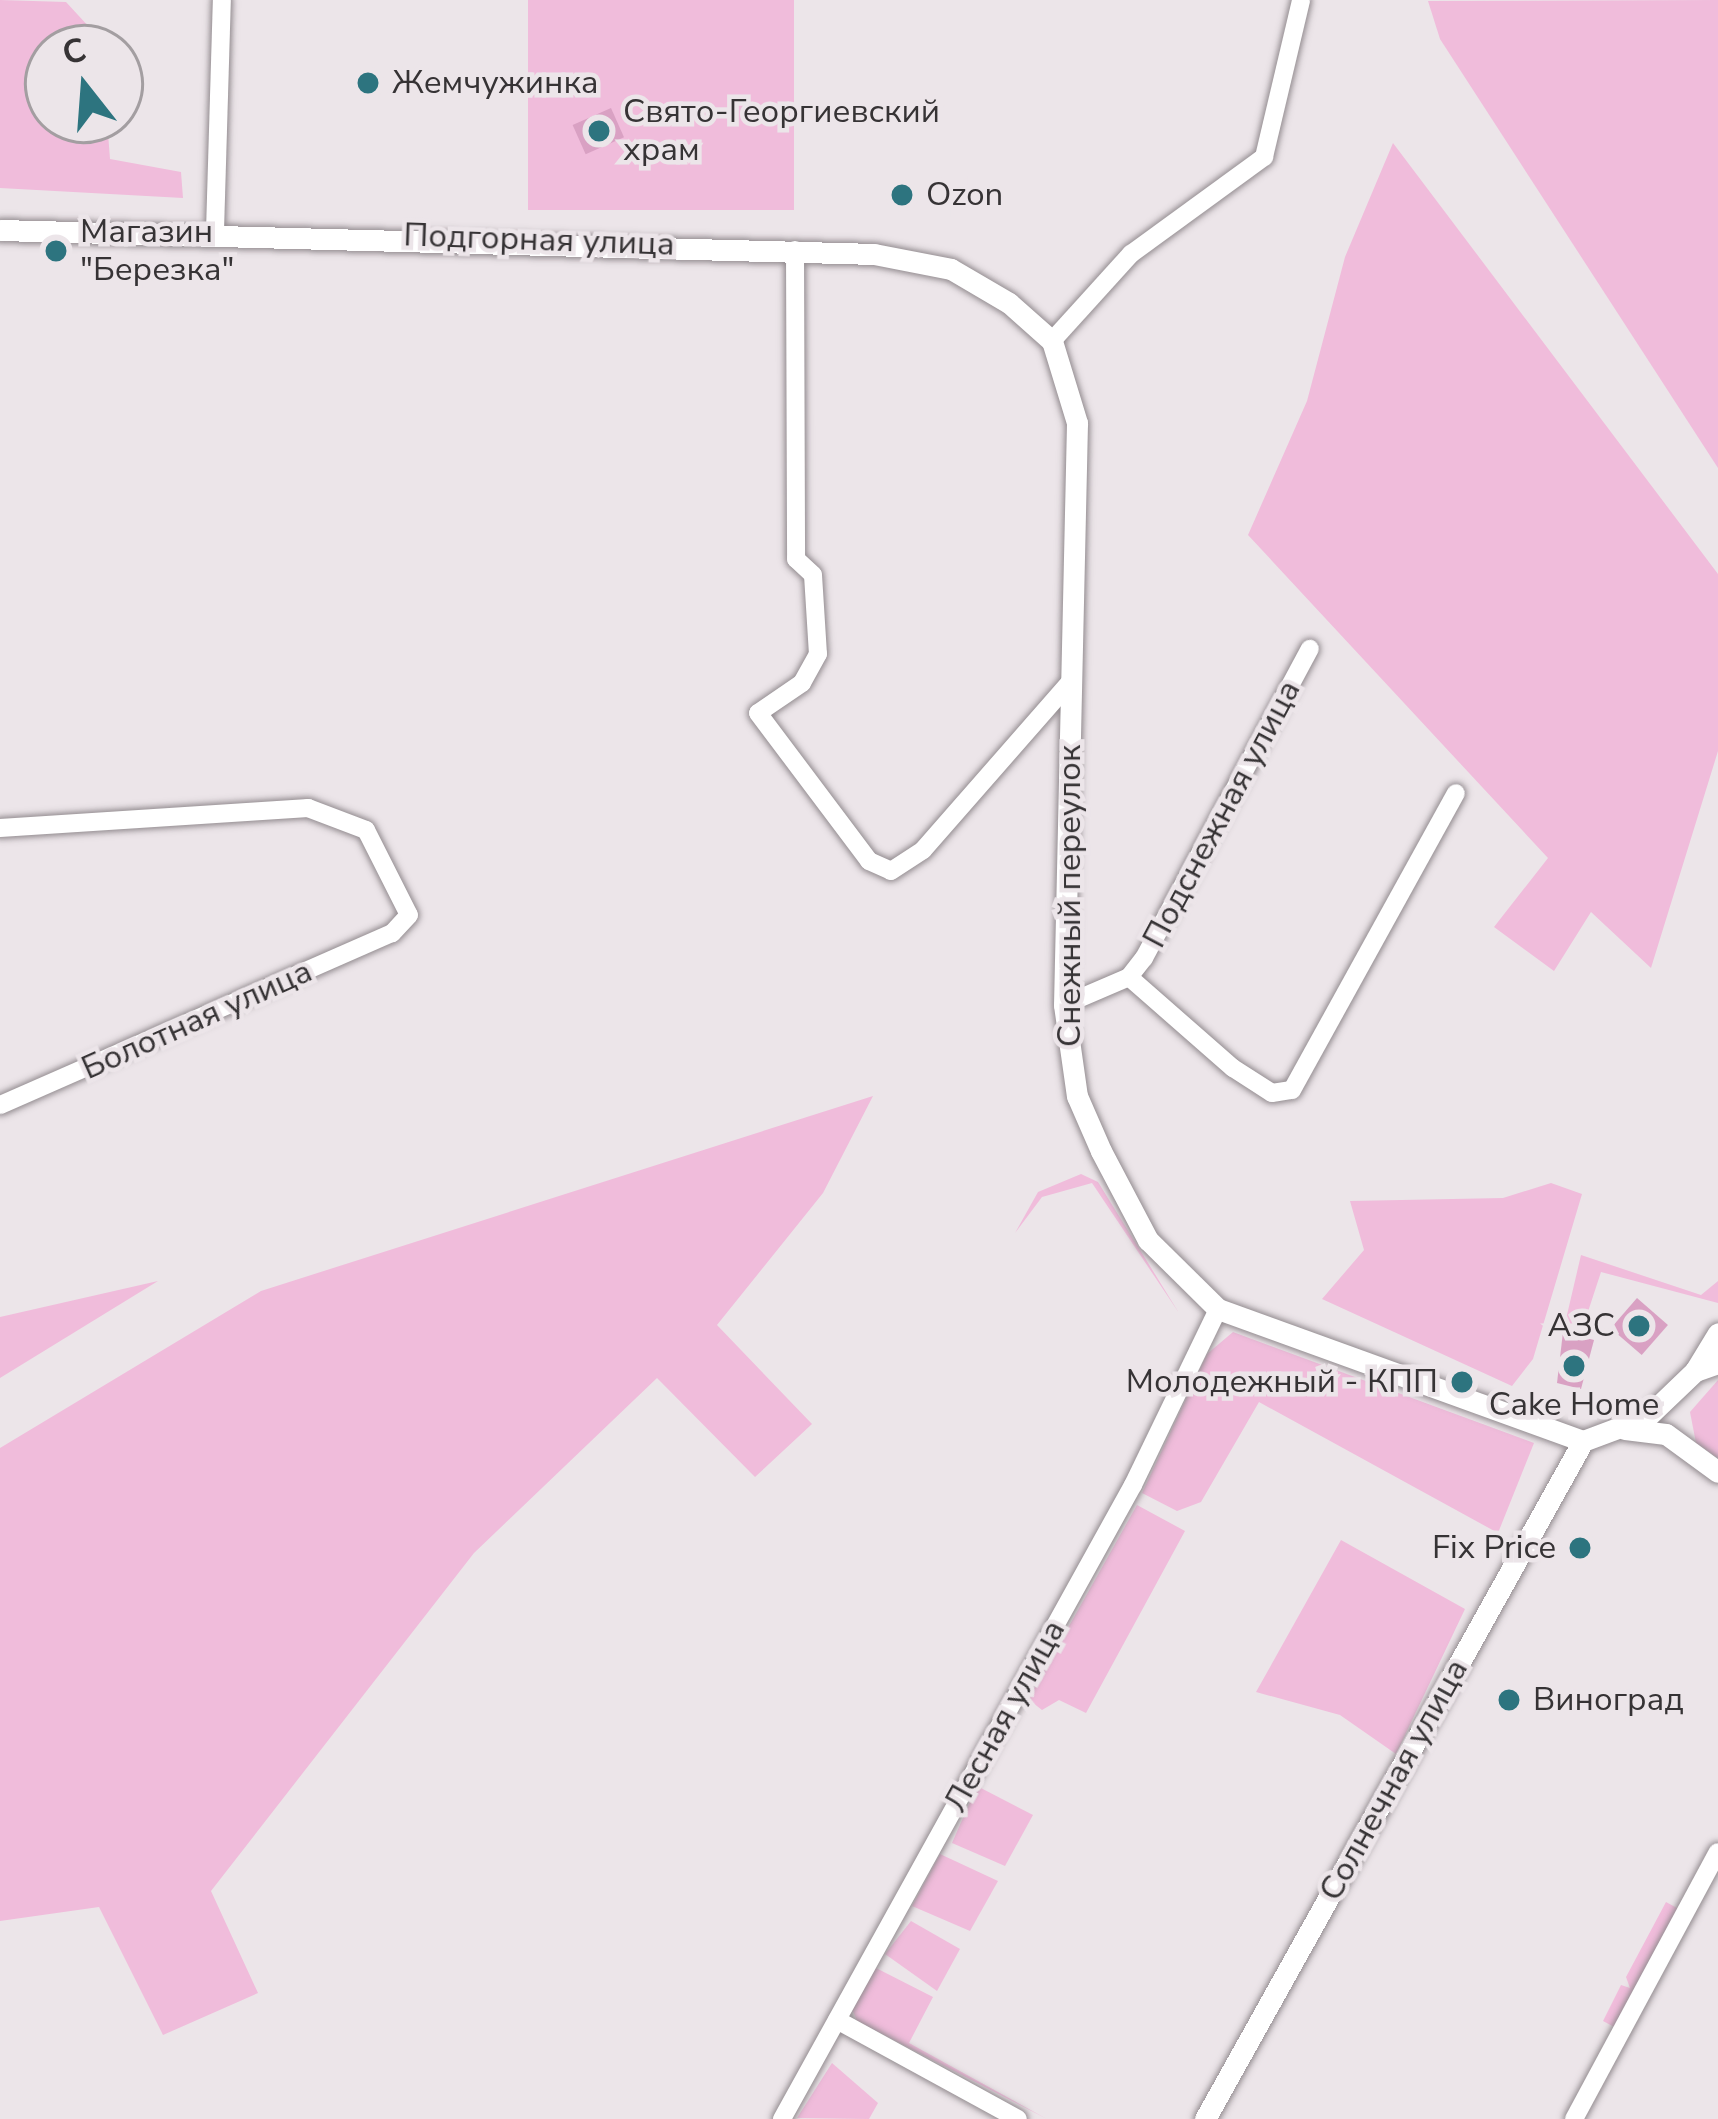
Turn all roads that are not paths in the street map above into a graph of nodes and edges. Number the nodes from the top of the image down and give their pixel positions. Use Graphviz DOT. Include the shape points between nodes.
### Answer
graph roads {
  1 [pos="222,0"];
  2 [pos="1301,0"];
  3 [pos="0,230"];
  4 [pos="215,231"];
  5 [pos="795,250"];
  6 [pos="1052,341"];
  7 [pos="1310,649"];
  8 [pos="1072,680"];
  9 [pos="1456,793"];
  10 [pos="0,828"];
  11 [pos="1129,977"];
  12 [pos="1064,1005"];
  13 [pos="0,1105"];
  14 [pos="1218,1309"];
  15 [pos="1718,1334"];
  16 [pos="1718,1363"];
  17 [pos="1687,1379"];
  18 [pos="1620,1430"];
  19 [pos="1582,1441"];
  20 [pos="1681,1449"];
  21 [pos="1718,1472"];
  22 [pos="1718,1852"];
  23 [pos="836,2020"];
  24 [pos="782,2119"];
  25 [pos="1018,2119"];
  26 [pos="1204,2119"];
  27 [pos="1574,2119"];
  1 -- 4 [label="street"];
  2 -- 6 [label="street" via="1264,157 1131,254"];
  3 -- 4 [label="street, Подгорная улица"];
  4 -- 5 [label="street, Подгорная улица"];
  5 -- 6 [label="street, Подгорная улица" via="951,269"];
  5 -- 8 [label="street" via="796,559 813,575 818,654 802,683 758,713 868,861 891,871 922,850"];
  6 -- 8 [label="street, Снежный переулок" via="1078,423"];
  7 -- 11 [label="street, Подснежная улица"];
  8 -- 12 [label="street, Снежный переулок"];
  9 -- 11 [label="street" via="1292,1090 1272,1093 1233,1068"];
  10 -- 13 [label="street, Болотная улица" via="308,808 349,818 386,857 409,915 392,933"];
  11 -- 12 [label="street, Подснежная улица"];
  12 -- 14 [label="street, Снежный переулок" via="1077,1096 1101,1151 1148,1240"];
  14 -- 19 [label="street, Снежный переулок"];
  14 -- 23 [label="street, Лесная улица" via="1133,1485"];
  15 -- 17 [label="street"];
  16 -- 17 [label="street"];
  17 -- 18 [label="street"];
  17 -- 20 [label="street" via="1672,1429"];
  18 -- 19 [label="street"];
  18 -- 20 [label="street" via="1666,1434"];
  19 -- 26 [label="street, Солнечная улица"];
  20 -- 21 [label="street"];
  22 -- 27 [label="street"];
  23 -- 24 [label="street, Лесная улица"];
  23 -- 25 [label="street"];
}
